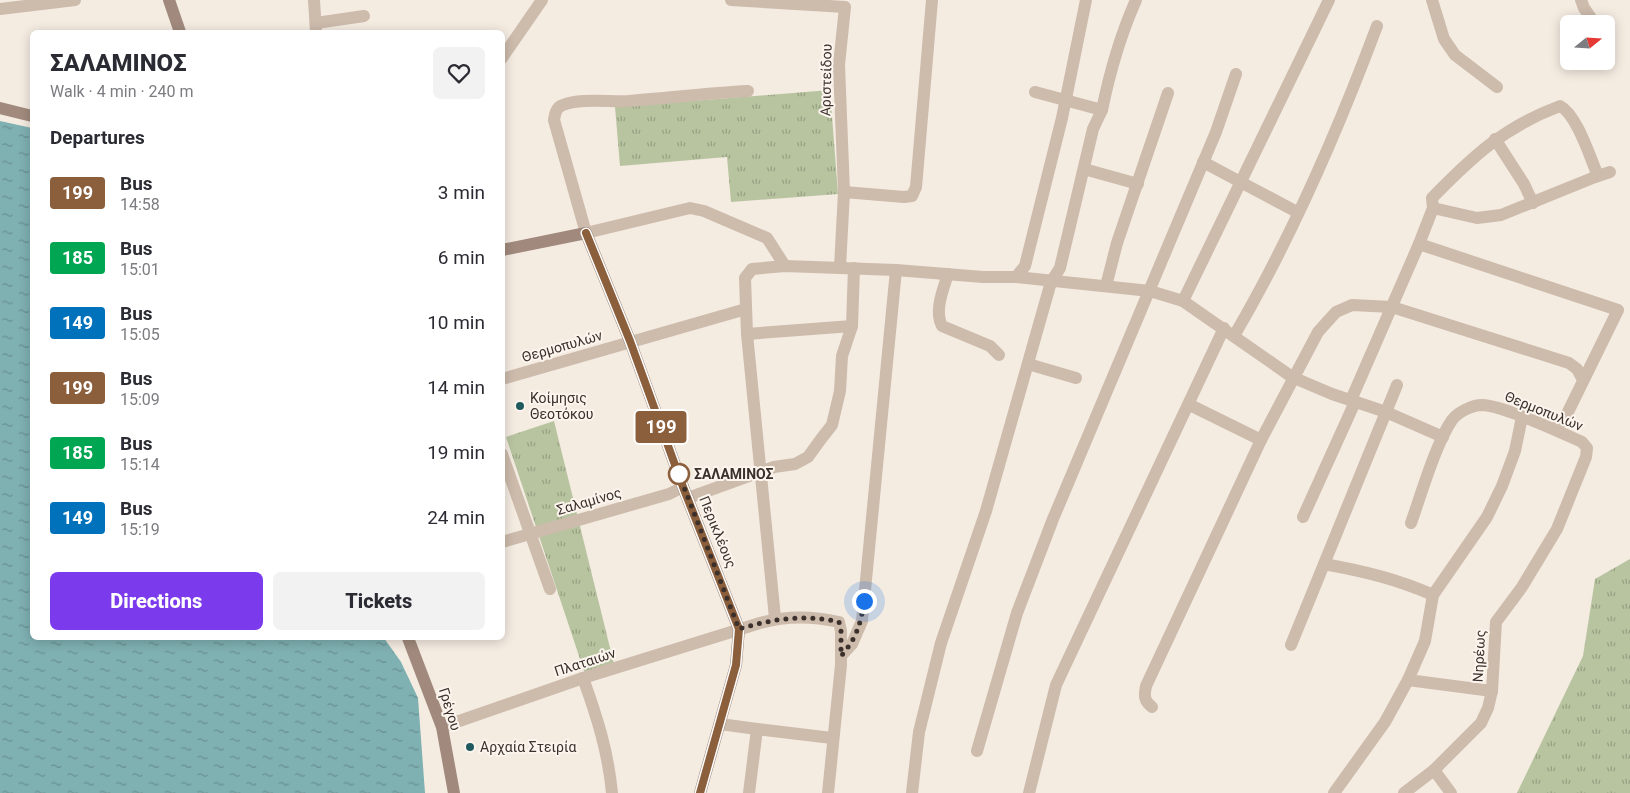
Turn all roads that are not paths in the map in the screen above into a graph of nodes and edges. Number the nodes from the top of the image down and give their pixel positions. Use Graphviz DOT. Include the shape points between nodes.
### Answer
graph roads {
  1 [pos="75,0"];
  2 [pos="169,0"];
  3 [pos="314,0"];
  4 [pos="542,0"];
  5 [pos="731,0"];
  6 [pos="932,0"];
  7 [pos="1086,0"];
  8 [pos="1136,0"];
  9 [pos="1329,0"];
  10 [pos="1432,0"];
  11 [pos="1581,0"];
  12 [pos="845,3"];
  13 [pos="0,9"];
  14 [pos="1589,15"];
  15 [pos="364,16"];
  16 [pos="1377,26"];
  17 [pos="316,28"];
  18 [pos="179,30"];
  19 [pos="505,54"];
  20 [pos="1236,74"];
  21 [pos="1497,87"];
  22 [pos="748,91"];
  23 [pos="1035,92"];
  24 [pos="1168,93"];
  25 [pos="1066,101"];
  26 [pos="0,108"];
  27 [pos="1102,110"];
  28 [pos="30,116"];
  29 [pos="1495,139"];
  30 [pos="1203,162"];
  31 [pos="1084,169"];
  32 [pos="1610,172"];
  33 [pos="1595,177"];
  34 [pos="1242,181"];
  35 [pos="1138,184"];
  36 [pos="844,192"];
  37 [pos="1533,203"];
  38 [pos="1433,208"];
  39 [pos="1297,212"];
  40 [pos="586,233"];
  41 [pos="1419,244"];
  42 [pos="505,249"];
  43 [pos="785,266"];
  44 [pos="840,267"];
  45 [pos="854,268"];
  46 [pos="896,270"];
  47 [pos="948,274"];
  48 [pos="1016,277"];
  49 [pos="1051,282"];
  50 [pos="1106,286"];
  51 [pos="1150,291"];
  52 [pos="1183,301"];
  53 [pos="1392,307"];
  54 [pos="746,309"];
  55 [pos="852,326"];
  56 [pos="1229,332"];
  57 [pos="747,334"];
  58 [pos="630,341"];
  59 [pos="999,355"];
  60 [pos="1028,364"];
  61 [pos="1292,377"];
  62 [pos="505,378"];
  63 [pos="1076,378"];
  64 [pos="1583,380"];
  65 [pos="1397,385"];
  66 [pos="1353,401"];
  67 [pos="1190,405"];
  68 [pos="1386,412"];
  69 [pos="1522,417"];
  70 [pos="1554,430"];
  71 [pos="1444,437"];
  72 [pos="1261,440"];
  73 [pos="1587,448"];
  74 [pos="505,462"];
  75 [pos="760,472"];
  76 [pos="686,493"];
  77 [pos="1303,516"];
  78 [pos="1410,523"];
  79 [pos="531,532"];
  80 [pos="505,541"];
  81 [pos="1324,564"];
  82 [pos="550,589"];
  83 [pos="1433,595"];
  84 [pos="775,618"];
  85 [pos="739,629"];
  86 [pos="409,640"];
  87 [pos="1291,645"];
  88 [pos="841,656"];
  89 [pos="582,678"];
  90 [pos="1408,680"];
  91 [pos="1492,691"];
  92 [pos="1152,707"];
  93 [pos="720,724"];
  94 [pos="442,727"];
  95 [pos="757,728"];
  96 [pos="832,738"];
  97 [pos="977,751"];
  98 [pos="1434,770"];
  99 [pos="454,793"];
  100 [pos="612,793"];
  101 [pos="700,793"];
  102 [pos="749,793"];
  103 [pos="828,793"];
  104 [pos="912,793"];
  105 [pos="1029,793"];
  106 [pos="1334,793"];
  107 [pos="1404,793"];
  108 [pos="1451,793"];
  1 -- 13 [label="street"];
  2 -- 18 [label="main road"];
  3 -- 17 [label="street"];
  4 -- 19 [label="street"];
  5 -- 12 [label="street, Αριστείδου"];
  6 -- 36 [label="street" via="916,187 912,196"];
  7 -- 25 [label="street"];
  8 -- 27 [label="street" via="1121,33"];
  9 -- 34 [label="street"];
  10 -- 21 [label="street" via="1444,39 1455,55"];
  11 -- 14 [label="street"];
  12 -- 36 [label="street, Αριστείδου" via="839,64"];
  15 -- 17 [label="street"];
  16 -- 39 [label="street" via="1323,162"];
  20 -- 30 [label="street"];
  22 -- 40 [label="street" via="560,105 554,120"];
  23 -- 25 [label="street"];
  24 -- 35 [label="street"];
  25 -- 27 [label="street"];
  25 -- 48 [label="street" via="1025,266"];
  26 -- 28 [label="main road"];
  27 -- 31 [label="street" via="1093,129"];
  29 -- 33 [label="street" via="1560,106 1572,118 1594,165"];
  29 -- 37 [label="street"];
  29 -- 38 [label="street" via="1432,198"];
  30 -- 34 [label="street"];
  30 -- 51 [label="street"];
  31 -- 35 [label="street"];
  31 -- 49 [label="street" via="1060,268"];
  32 -- 33 [label="street"];
  33 -- 37 [label="street"];
  34 -- 39 [label="street"];
  34 -- 52 [label="street"];
  35 -- 50 [label="street"];
  36 -- 44 [label="street, Αριστείδου"];
  37 -- 38 [label="street" via="1501,215 1476,218"];
  38 -- 41 [label="street"];
  39 -- 56 [label="street" via="1271,272"];
  40 -- 42 [label="main road"];
  40 -- 43 [label="street" via="690,208 766,238"];
  40 -- 58 [label="main road, Περικλέους"];
  41 -- 53 [label="street"];
  41 -- 64 [label="street" via="1618,310"];
  43 -- 44 [label="street"];
  43 -- 54 [label="street" via="752,269 745,278"];
  44 -- 45 [label="street"];
  45 -- 46 [label="street"];
  45 -- 55 [label="street, Σαλαμίνος"];
  46 -- 47 [label="street"];
  46 -- 88 [label="street" via="862,620 852,644"];
  47 -- 48 [label="street"];
  47 -- 59 [label="street" via="938,320 942,326 990,346"];
  48 -- 49 [label="street"];
  49 -- 50 [label="street"];
  49 -- 60 [label="street"];
  50 -- 51 [label="street"];
  51 -- 52 [label="street"];
  51 -- 97 [label="street" via="1052,520 1017,613"];
  52 -- 56 [label="street"];
  53 -- 61 [label="street" via="1352,305 1336,312 1318,332"];
  53 -- 64 [label="street" via="1569,363"];
  53 -- 66 [label="street"];
  54 -- 57 [label="street"];
  54 -- 58 [label="street, Θερμοπυλών"];
  55 -- 57 [label="street"];
  55 -- 75 [label="street, Σαλαμίνος" via="842,356 840,391 832,425 808,457 795,464"];
  56 -- 61 [label="street"];
  56 -- 67 [label="street"];
  57 -- 75 [label="street"];
  58 -- 62 [label="street, Θερμοπυλών"];
  58 -- 76 [label="main road, Περικλέους"];
  60 -- 63 [label="street"];
  60 -- 104 [label="street" via="986,511 941,643 918,732"];
  61 -- 66 [label="street"];
  61 -- 72 [label="street"];
  64 -- 70 [label="street" via="1566,416"];
  65 -- 68 [label="street"];
  66 -- 68 [label="street"];
  66 -- 77 [label="street"];
  67 -- 72 [label="street"];
  67 -- 105 [label="street" via="1056,685"];
  68 -- 71 [label="street"];
  68 -- 81 [label="street"];
  69 -- 70 [label="street, Θερμοπυλών"];
  69 -- 71 [label="street, Θερμοπυλών" via="1481,405 1467,409 1453,419"];
  69 -- 83 [label="street" via="1512,460 1487,517"];
  70 -- 73 [label="street, Θερμοπυλών" via="1582,442"];
  71 -- 78 [label="street, Θερμοπυλών"];
  72 -- 92 [label="street" via="1146,686 1144,695"];
  73 -- 91 [label="street, Νηρέως" via="1557,529 1522,587 1496,622"];
  74 -- 79 [label="street"];
  75 -- 76 [label="street, Σαλαμίνος"];
  75 -- 84 [label="street"];
  76 -- 79 [label="street, Σαλαμίνος" via="669,494"];
  76 -- 85 [label="main road, Περικλέους"];
  79 -- 80 [label="street, Σαλαμίνος"];
  79 -- 82 [label="street"];
  81 -- 83 [label="street" via="1373,573"];
  81 -- 87 [label="street"];
  83 -- 90 [label="street" via="1425,641"];
  84 -- 85 [label="street, Πλαταιών"];
  84 -- 88 [label="street, Πλαταιών" via="839,622"];
  85 -- 89 [label="street, Πλαταιών"];
  85 -- 93 [label="main road, Περικλέους" via="736,665"];
  86 -- 94 [label="main road, Γρέγου"];
  88 -- 96 [label="street"];
  89 -- 94 [label="street, Πλαταιών"];
  89 -- 100 [label="street" via="601,728"];
  90 -- 91 [label="street"];
  90 -- 106 [label="street" via="1385,722"];
  91 -- 98 [label="street, Νηρέως" via="1480,723"];
  93 -- 95 [label="street"];
  93 -- 101 [label="main road, Περικλέους"];
  94 -- 99 [label="main road, Γρέγου"];
  95 -- 96 [label="street"];
  95 -- 102 [label="street"];
  96 -- 103 [label="street"];
  98 -- 107 [label="street, Νηρέως"];
  98 -- 108 [label="street"];
}
